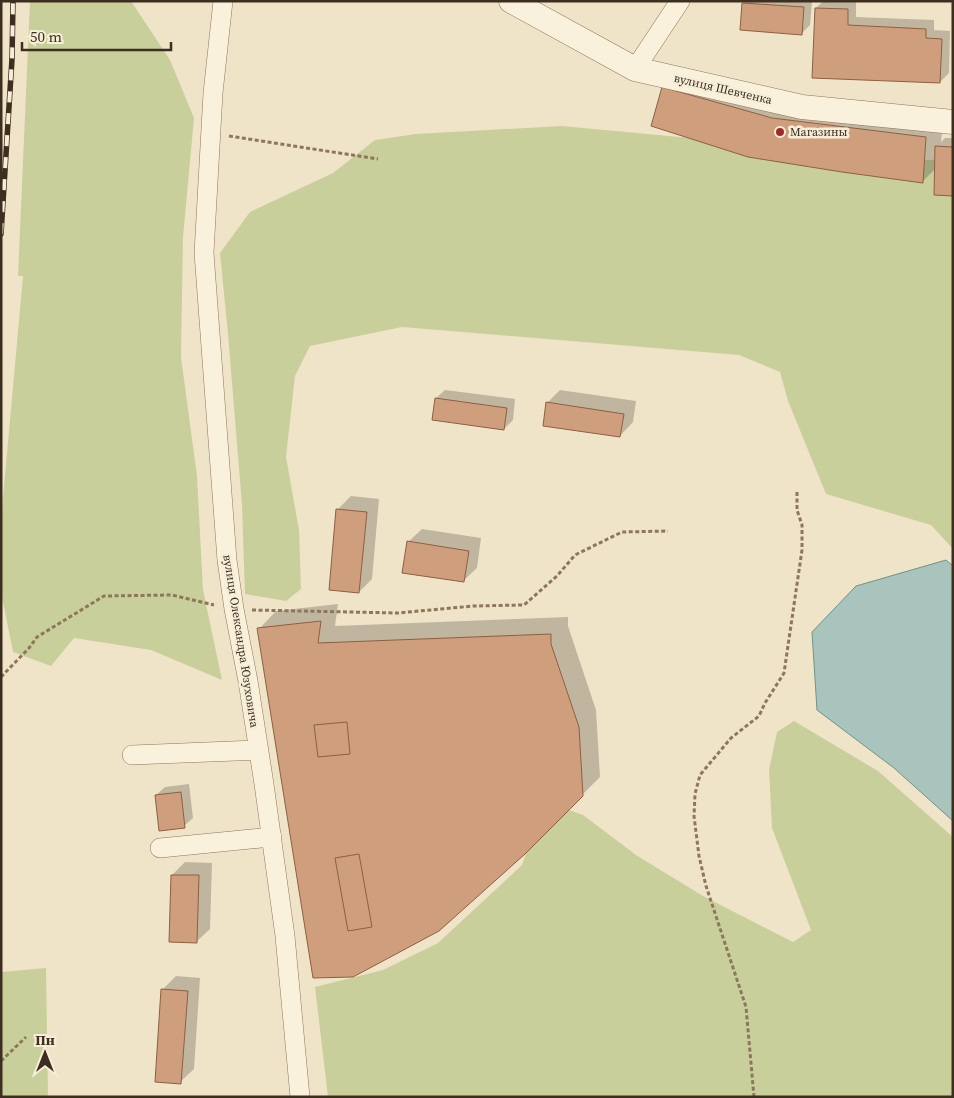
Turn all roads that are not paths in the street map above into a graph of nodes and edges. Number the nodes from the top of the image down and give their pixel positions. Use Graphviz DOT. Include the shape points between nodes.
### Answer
graph roads {
  1 [pos="223,1"];
  2 [pos="511,1"];
  3 [pos="680,1"];
  4 [pos="635,70"];
  5 [pos="953,122"];
  6 [pos="259,750"];
  7 [pos="132,755"];
  8 [pos="272,837"];
  9 [pos="160,848"];
  10 [pos="300,1097"];
  1 -- 6 [label="street, вулиця Олександра Юзуховича" via="213,93 204,253 227,560"];
  2 -- 4 [label="street, вулиця Шевченка"];
  3 -- 4 [label="street"];
  4 -- 5 [label="street, вулиця Шевченка" via="802,107"];
  6 -- 7 [label="street"];
  6 -- 8 [label="street, вулиця Олександра Юзуховича"];
  8 -- 9 [label="street"];
  8 -- 10 [label="street, вулиця Олександра Юзуховича"];
}
